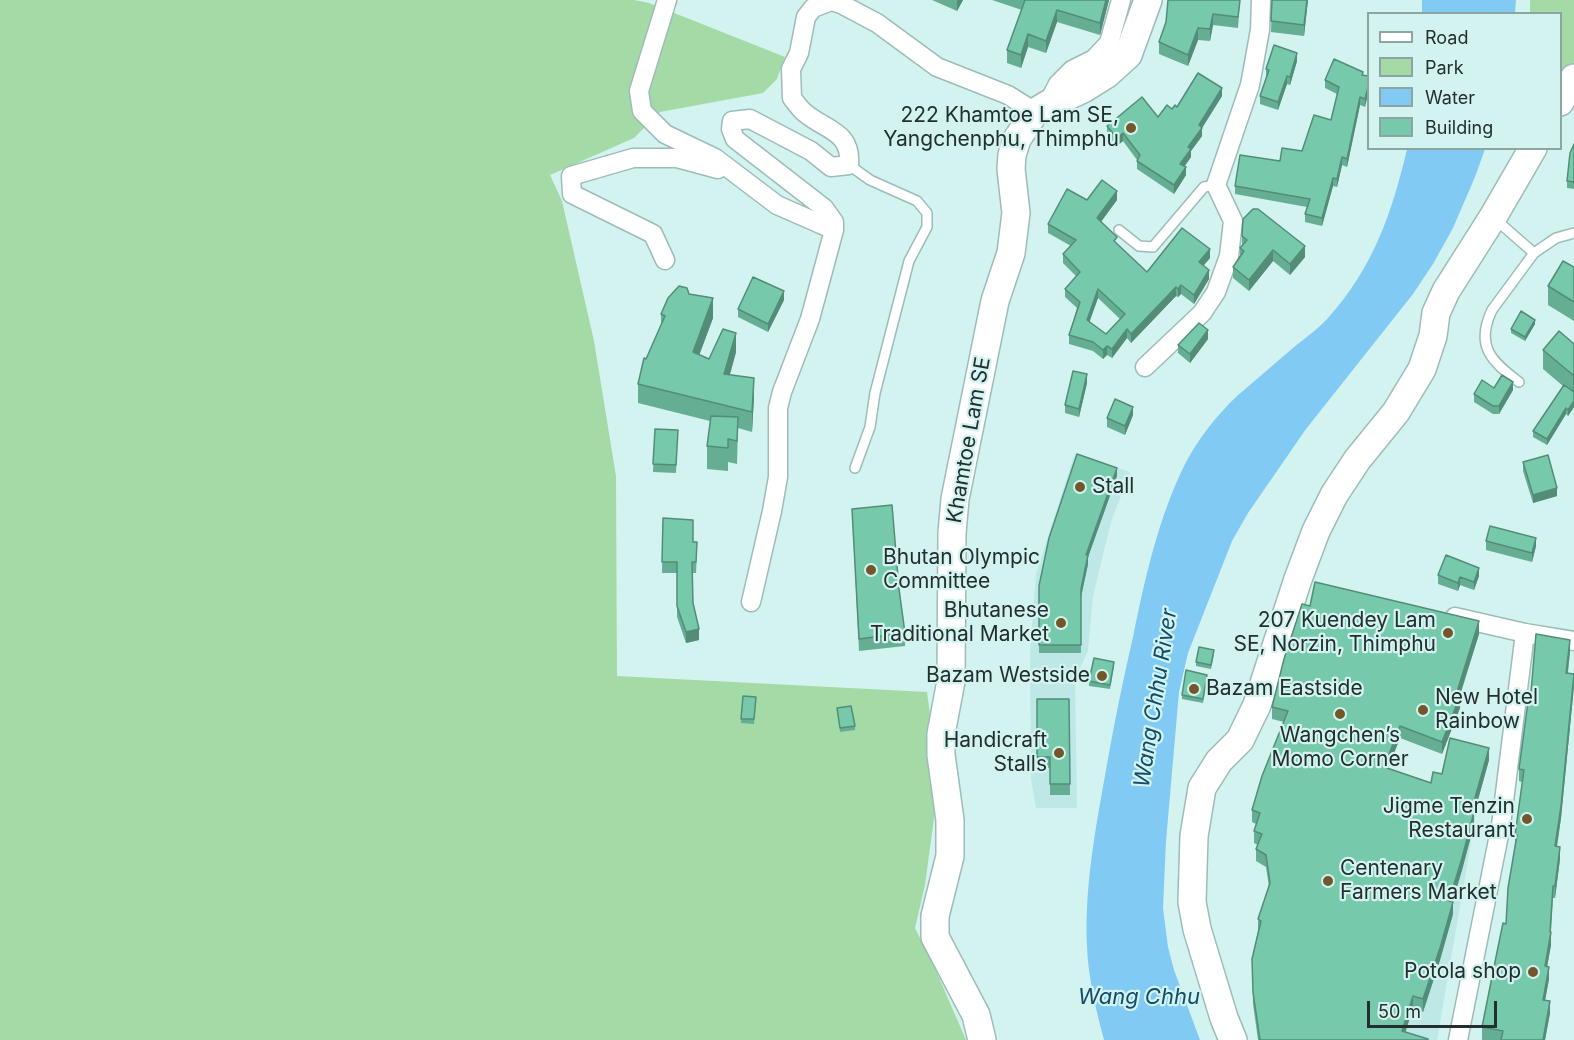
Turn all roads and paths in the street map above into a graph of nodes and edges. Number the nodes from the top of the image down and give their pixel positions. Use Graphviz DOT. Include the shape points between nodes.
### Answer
graph roads {
  1 [pos="667,0"];
  2 [pos="1121,0"];
  3 [pos="1148,0"];
  4 [pos="1261,0"];
  5 [pos="1574,78"];
  6 [pos="1562,99"];
  7 [pos="1041,109"];
  8 [pos="1532,150"];
  9 [pos="849,165"];
  10 [pos="734,174"];
  11 [pos="1216,185"];
  12 [pos="1493,217"];
  13 [pos="834,230"];
  14 [pos="1119,230"];
  15 [pos="1574,232"];
  16 [pos="1534,253"];
  17 [pos="665,260"];
  18 [pos="1145,367"];
  19 [pos="1519,381"];
  20 [pos="855,468"];
  21 [pos="751,602"];
  22 [pos="1434,612"];
  23 [pos="1525,633"];
  24 [pos="1574,641"];
  25 [pos="982,1040"];
  26 [pos="1233,1040"];
  27 [pos="1458,1040"];
  1 -- 10 [label="street" via="639,91 642,111 665,134 715,158"];
  2 -- 7 [label="street" via="1109,43 1094,58 1072,70"];
  3 -- 7 [label="main road, Khamtoe Lam SE" via="1128,55 1083,89"];
  4 -- 11 [label="street" via="1250,85"];
  5 -- 6 [label="main road"];
  7 -- 9 [label="street" via="937,67 877,23 831,1 813,8 806,17 799,53 791,69 792,98 805,113 840,134 850,155"];
  7 -- 25 [label="main road, Khamtoe Lam SE" via="1017,139 1012,155 1016,213 1011,253 995,301 954,499 951,681 941,734 950,856 935,916 935,937 976,1015"];
  8 -- 12 [label="main road"];
  9 -- 13 [label="street" via="831,167 811,151 750,119 732,121 735,139 824,208 834,222"];
  9 -- 20 [label="lane" via="870,180 917,201 927,213 927,227 909,261 870,427"];
  10 -- 13 [label="street" via="777,205"];
  10 -- 17 [label="street" via="677,158 633,158 571,176 572,194 653,234"];
  11 -- 14 [label="lane" via="1203,187 1153,247 1139,246"];
  11 -- 18 [label="street" via="1233,221 1229,256 1216,292 1202,313"];
  12 -- 16 [label="lane"];
  12 -- 26 [label="main road" via="1436,312 1422,369 1396,412 1334,495 1316,531 1304,581 1257,705 1240,740 1219,761 1202,788 1194,836 1192,902"];
  13 -- 21 [label="street" via="810,319 778,408 778,477"];
  15 -- 16 [label="lane" via="1556,238"];
  16 -- 19 [label="lane" via="1492,310 1485,333 1486,348 1497,366"];
  22 -- 23 [label="street"];
  23 -- 24 [label="street"];
  23 -- 27 [label="street" via="1501,825"];
}
